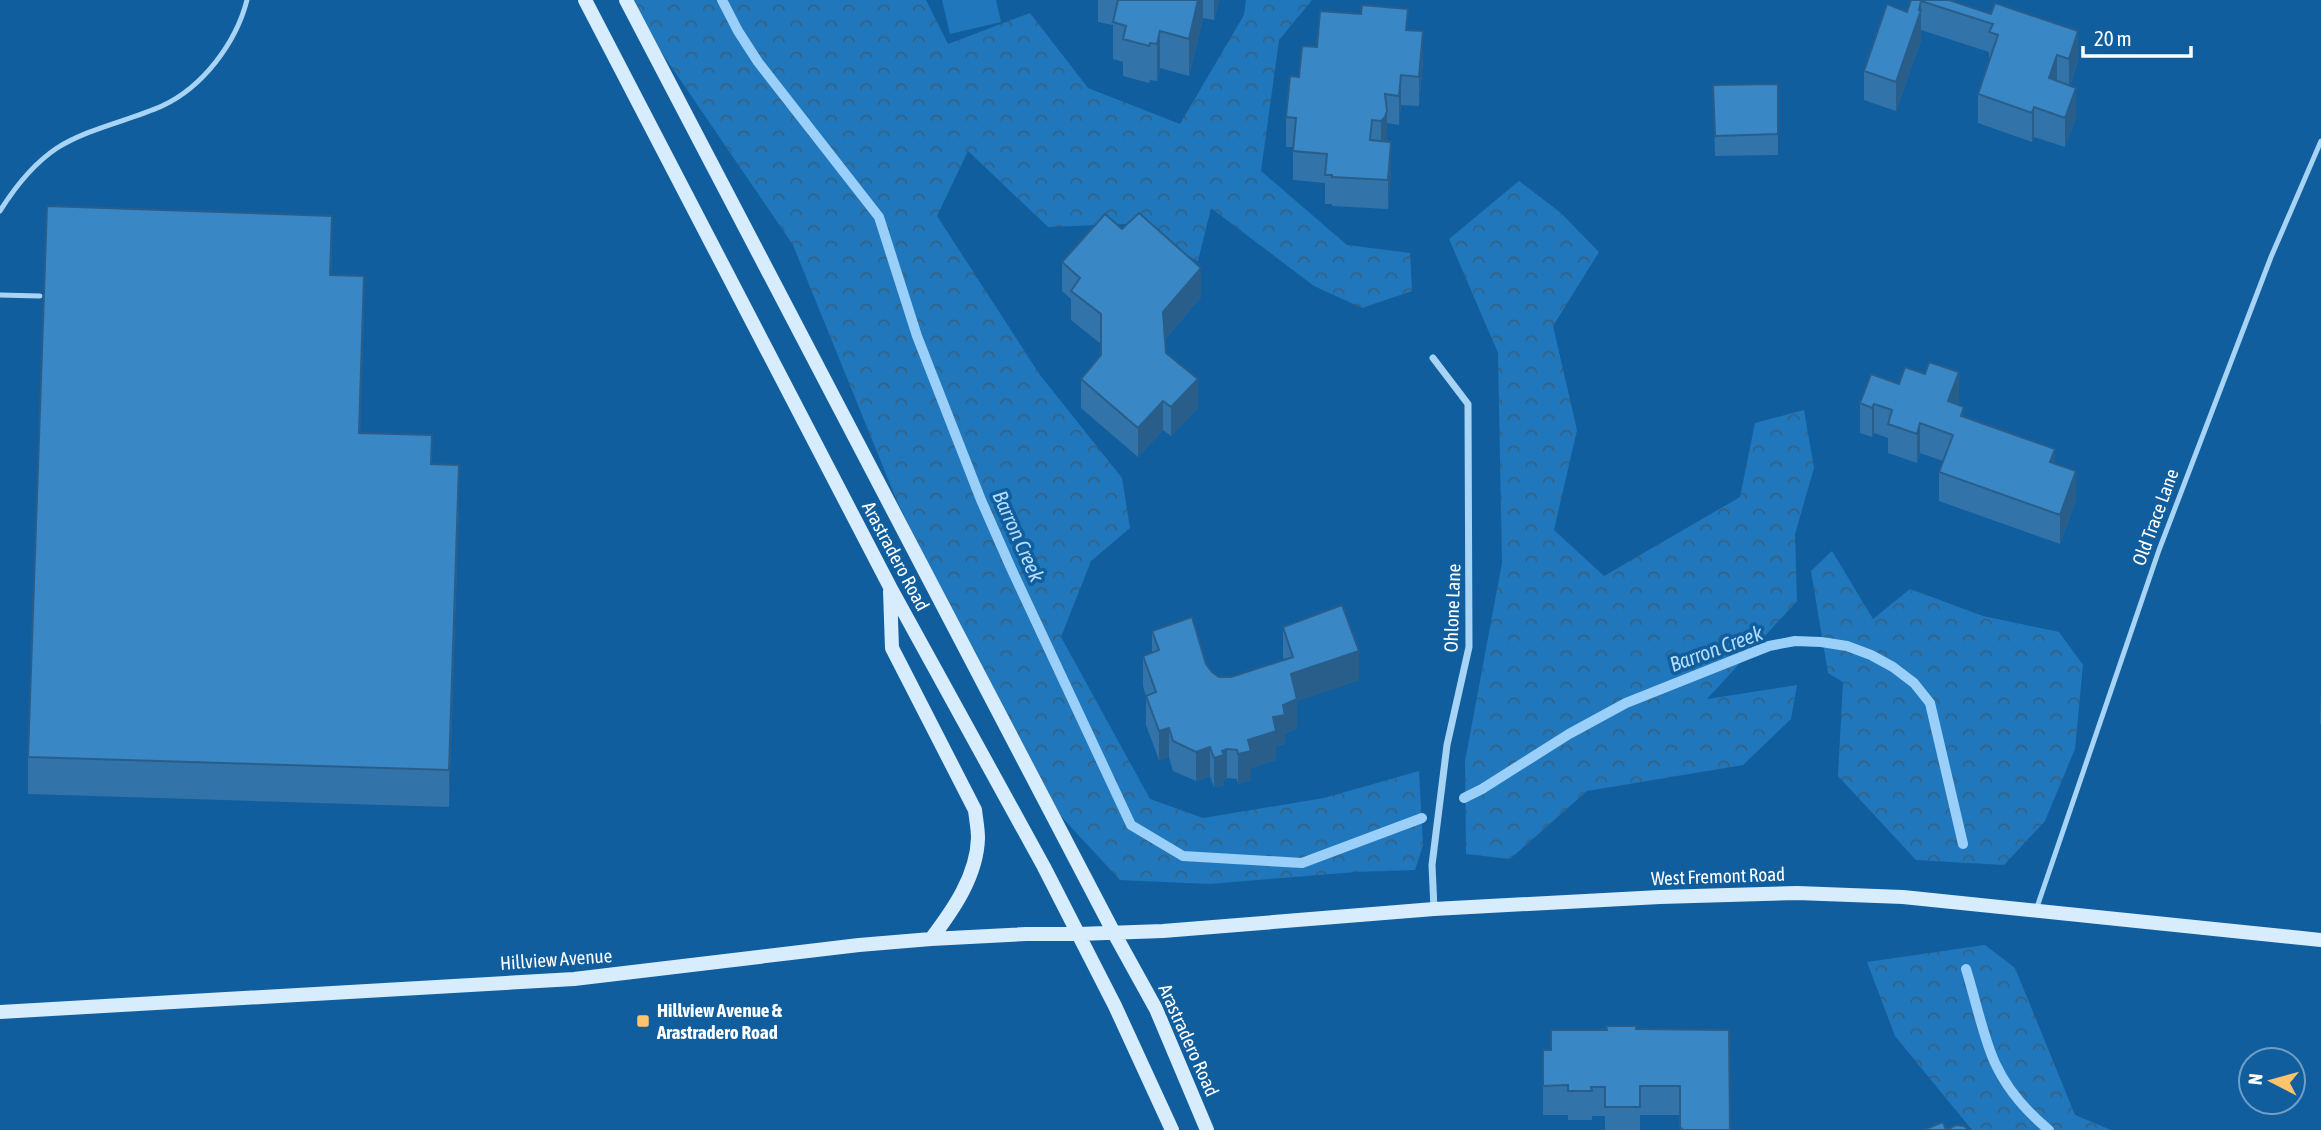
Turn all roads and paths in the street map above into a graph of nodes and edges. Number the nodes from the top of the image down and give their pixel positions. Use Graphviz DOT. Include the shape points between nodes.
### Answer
graph roads {
  1 [pos="247,0"];
  2 [pos="585,0"];
  3 [pos="626,0"];
  4 [pos="2321,141"];
  5 [pos="0,211"];
  6 [pos="0,295"];
  7 [pos="40,296"];
  8 [pos="1433,358"];
  9 [pos="890,587"];
  10 [pos="1434,909"];
  11 [pos="2036,910"];
  12 [pos="1114,933"];
  13 [pos="1078,934"];
  14 [pos="931,939"];
  15 [pos="2321,940"];
  16 [pos="0,1012"];
  17 [pos="1172,1130"];
  18 [pos="1207,1130"];
  1 -- 5 [label="lane" via="228,45 198,81 164,105 57,149 24,178"];
  2 -- 9 [label="street, Arastradero Road"];
  3 -- 12 [label="street, Arastradero Road"];
  4 -- 11 [label="lane, Old Trace Lane" via="2271,257 2159,550"];
  6 -- 7 [label="lane"];
  8 -- 10 [label="street, Ohlone Lane" via="1468,404 1469,620 1469,646 1447,745 1432,865"];
  9 -- 13 [label="street, Arastradero Road"];
  9 -- 14 [label="street" via="892,648 975,810 978,838 974,862 951,912"];
  10 -- 11 [label="street, West Fremont Road" via="1797,892"];
  10 -- 12 [label="street, West Fremont Road"];
  11 -- 15 [label="street, West Fremont Road"];
  12 -- 13 [label="street, Hillview Avenue"];
  12 -- 18 [label="street, Arastradero Road" via="1156,1009"];
  13 -- 14 [label="street, Hillview Avenue"];
  13 -- 17 [label="street, Arastradero Road"];
  14 -- 16 [label="street, Hillview Avenue" via="574,979"];
}
